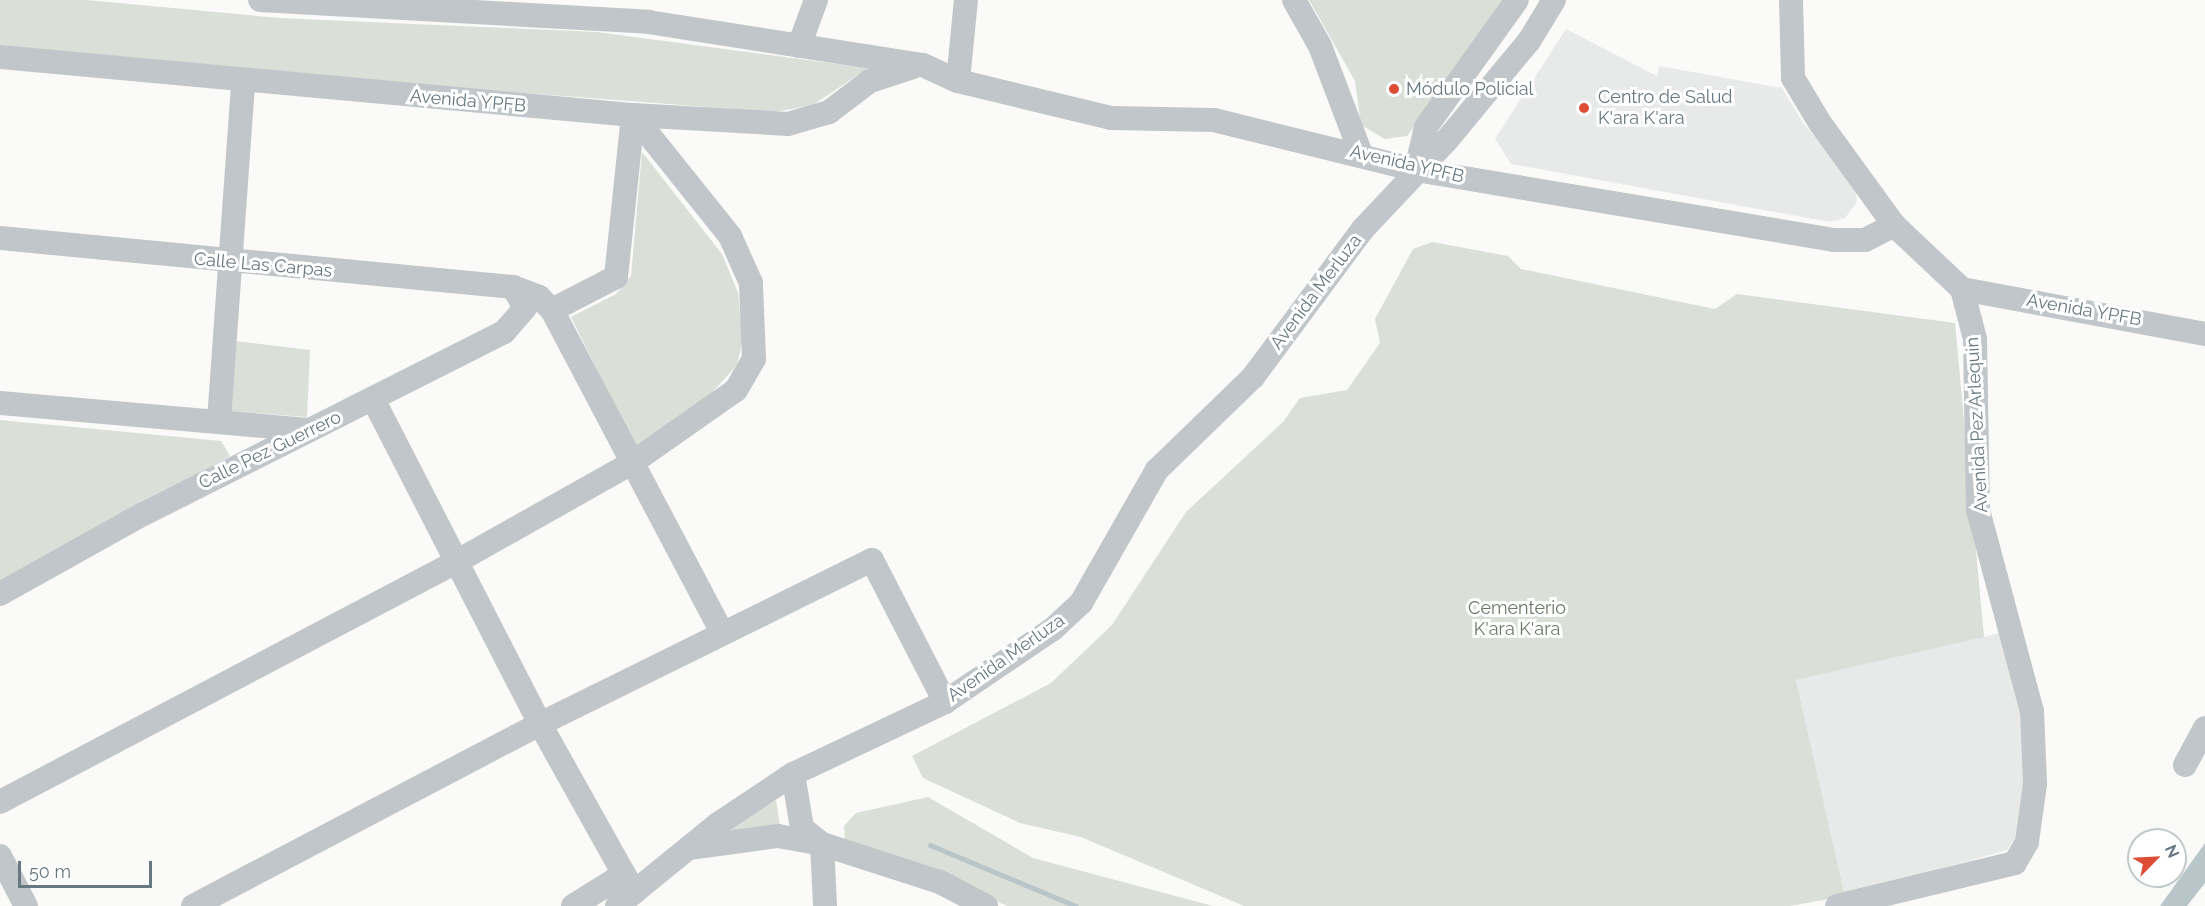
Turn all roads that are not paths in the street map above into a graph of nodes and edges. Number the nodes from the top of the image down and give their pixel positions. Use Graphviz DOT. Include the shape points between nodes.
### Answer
graph roads {
  1 [pos="271,0"];
  2 [pos="816,0"];
  3 [pos="966,0"];
  4 [pos="1294,0"];
  5 [pos="1517,0"];
  6 [pos="1554,0"];
  7 [pos="1791,0"];
  8 [pos="800,46"];
  9 [pos="0,57"];
  10 [pos="923,65"];
  11 [pos="958,81"];
  12 [pos="243,82"];
  13 [pos="633,115"];
  14 [pos="1361,154"];
  15 [pos="1416,170"];
  16 [pos="1894,225"];
  17 [pos="0,238"];
  18 [pos="231,262"];
  19 [pos="1962,289"];
  20 [pos="518,291"];
  21 [pos="552,310"];
  22 [pos="2205,334"];
  23 [pos="374,401"];
  24 [pos="0,403"];
  25 [pos="219,420"];
  26 [pos="308,430"];
  27 [pos="632,463"];
  28 [pos="456,562"];
  29 [pos="0,594"];
  30 [pos="722,632"];
  31 [pos="945,702"];
  32 [pos="540,724"];
  33 [pos="2205,728"];
  34 [pos="2185,765"];
  35 [pos="793,774"];
  36 [pos="0,802"];
  37 [pos="822,844"];
  38 [pos="688,848"];
  39 [pos="0,856"];
  40 [pos="625,891"];
  41 [pos="26,906"];
  42 [pos="193,906"];
  43 [pos="573,906"];
  44 [pos="825,906"];
  45 [pos="986,906"];
  46 [pos="1837,906"];
  1 -- 8 [label="street, Avenida YPFB" via="648,22"];
  2 -- 8 [label="street"];
  3 -- 11 [label="street"];
  4 -- 14 [label="street" via="1320,45"];
  5 -- 15 [label="street, Avenida Merluza" via="1426,128"];
  6 -- 15 [label="street, Avenida Merluza" via="1529,41"];
  7 -- 16 [label="street" via="1793,78"];
  8 -- 10 [label="street, Avenida YPFB"];
  9 -- 12 [label="street, Avenida YPFB"];
  10 -- 11 [label="street, Avenida YPFB"];
  10 -- 13 [label="street, Avenida YPFB" via="876,78 829,112 788,124"];
  11 -- 14 [label="street, Avenida YPFB" via="1111,118 1214,120"];
  12 -- 13 [label="street, Avenida YPFB"];
  12 -- 18 [label="street"];
  13 -- 21 [label="street" via="616,277"];
  13 -- 27 [label="street" via="730,236 751,283 756,333 754,359 736,390"];
  14 -- 15 [label="street, Avenida YPFB"];
  15 -- 16 [label="street, Avenida YPFB" via="1834,240 1865,240"];
  15 -- 31 [label="street, Avenida Merluza" via="1363,229 1253,377 1157,470 1081,603 1053,629"];
  16 -- 19 [label="street"];
  17 -- 18 [label="street, Calle Las Carpas"];
  18 -- 20 [label="street, Calle Las Carpas"];
  18 -- 25 [label="street"];
  19 -- 22 [label="street, Avenida YPFB"];
  19 -- 46 [label="street, Avenida Pez Arlequin" via="1975,339 1978,510 2031,711 2035,784 2027,842 2015,863 1995,871"];
  20 -- 21 [label="street, Calle Las Carpas" via="539,297"];
  20 -- 23 [label="street, Calle Pez Guerrero" via="525,308 516,324"];
  21 -- 27 [label="street"];
  23 -- 26 [label="street, Calle Pez Guerrero"];
  23 -- 28 [label="street"];
  24 -- 25 [label="street"];
  25 -- 26 [label="street"];
  26 -- 29 [label="street, Calle Pez Guerrero"];
  27 -- 28 [label="street"];
  27 -- 30 [label="street"];
  28 -- 32 [label="street"];
  28 -- 36 [label="street"];
  30 -- 31 [label="street" via="872,561"];
  30 -- 32 [label="street"];
  31 -- 35 [label="street, Avenida Merluza"];
  32 -- 40 [label="street"];
  32 -- 42 [label="street"];
  33 -- 34 [label="street"];
  35 -- 37 [label="street" via="802,828"];
  35 -- 38 [label="street, Avenida Merluza"];
  37 -- 38 [label="street" via="778,836"];
  37 -- 44 [label="street"];
  37 -- 45 [label="street" via="940,882"];
  38 -- 40 [label="street, Avenida Merluza"];
  39 -- 41 [label="street"];
  40 -- 43 [label="street, Avenida Merluza"];
}
